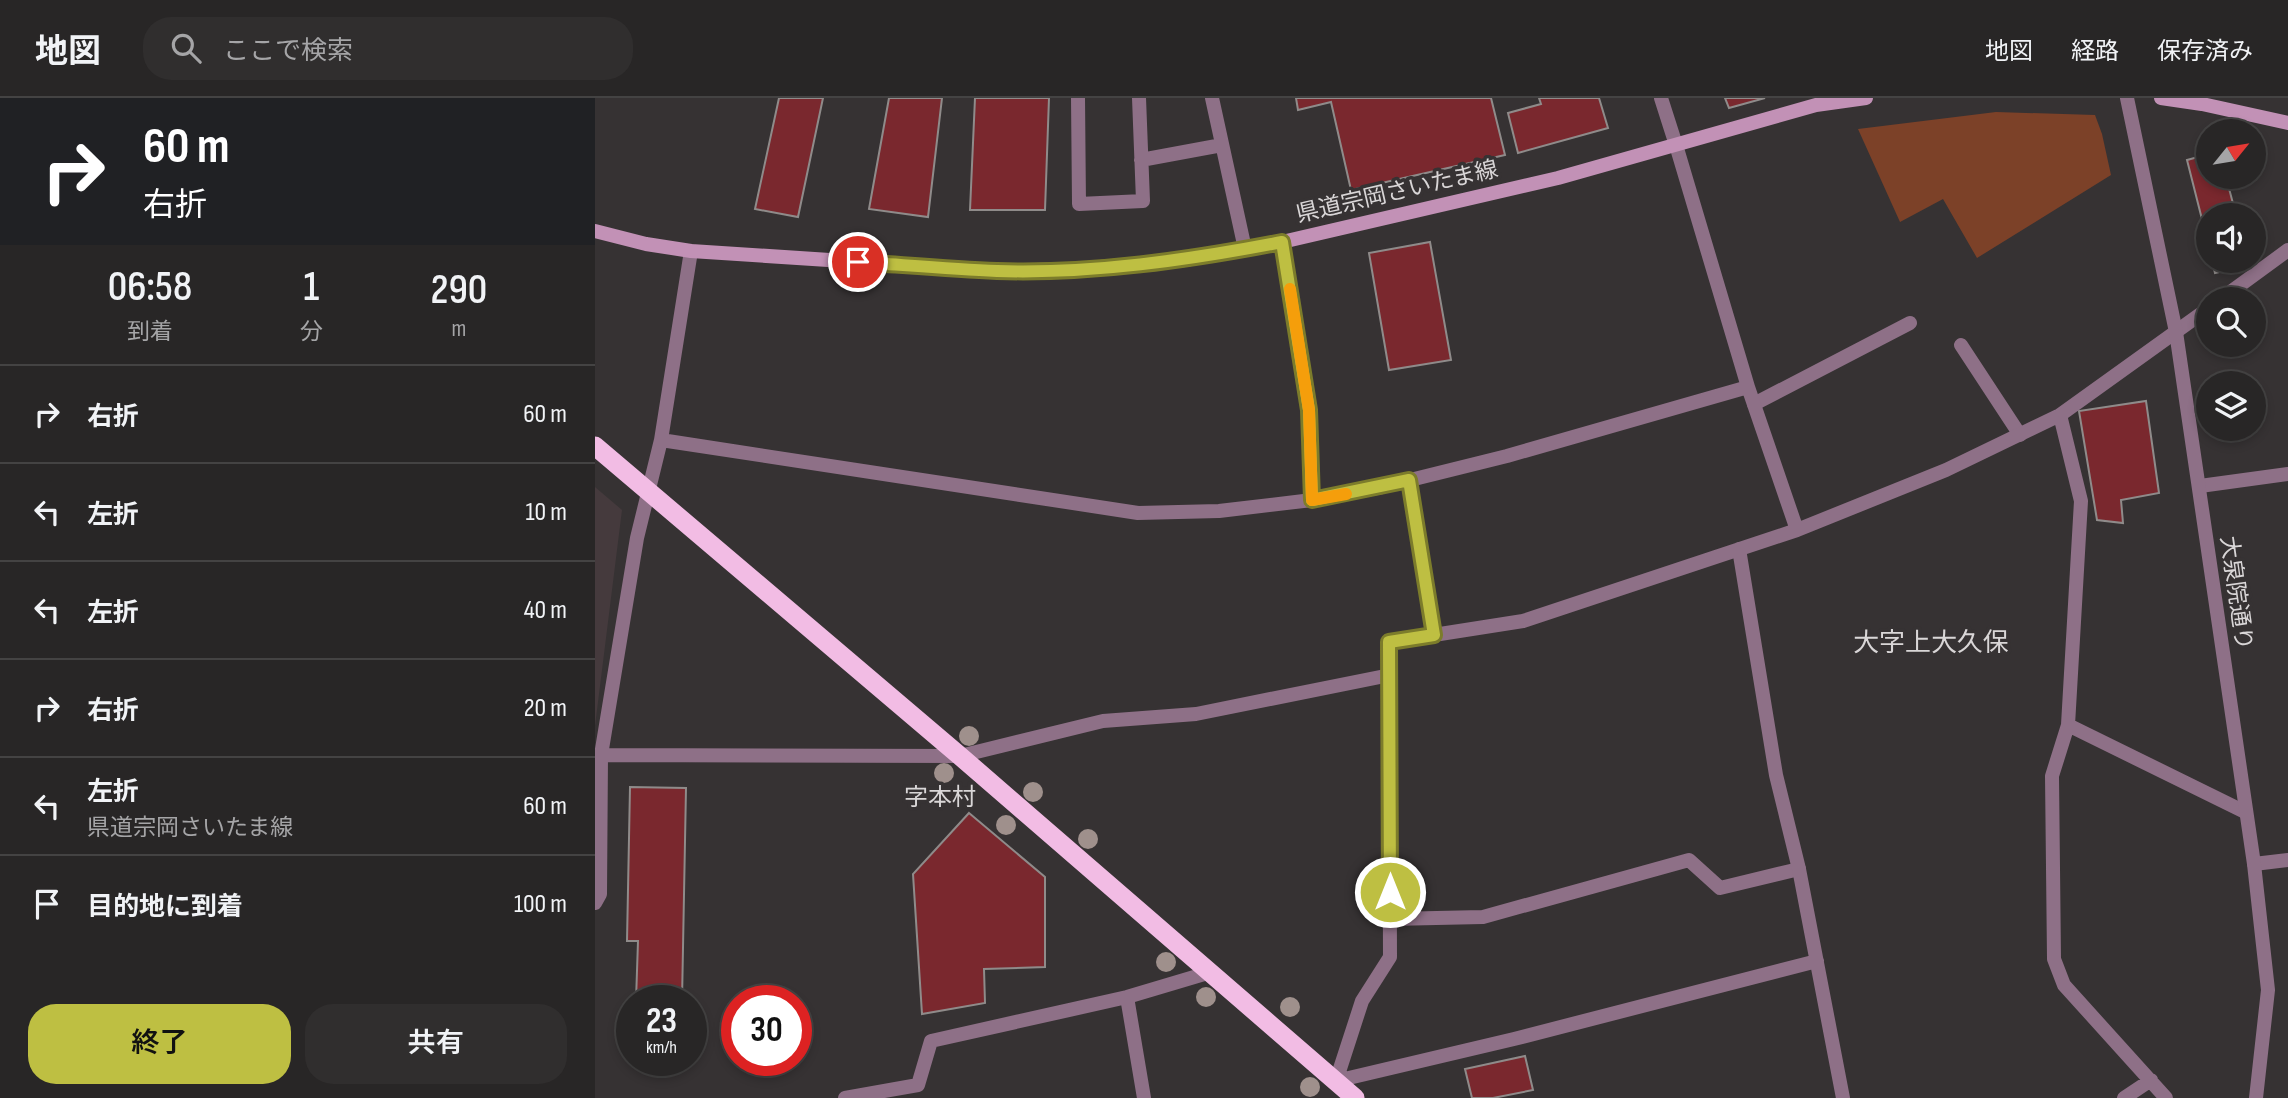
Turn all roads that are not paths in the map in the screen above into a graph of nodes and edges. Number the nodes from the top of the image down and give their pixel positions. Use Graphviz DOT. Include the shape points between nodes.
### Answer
graph roads {
  1 [pos="1078,98"];
  2 [pos="1139,98"];
  3 [pos="1212,98"];
  4 [pos="1661,98"];
  5 [pos="1866,98"];
  6 [pos="2127,98"];
  7 [pos="2161,98"];
  8 [pos="1815,102"];
  9 [pos="2288,123"];
  10 [pos="1222,145"];
  11 [pos="1676,145"];
  12 [pos="1141,160"];
  13 [pos="595,230"];
  14 [pos="1282,242"];
  15 [pos="1245,249"];
  16 [pos="2288,250"];
  17 [pos="691,251"];
  18 [pos="2237,287"];
  19 [pos="2196,317"];
  20 [pos="1910,323"];
  21 [pos="2176,332"];
  22 [pos="1961,345"];
  23 [pos="1748,387"];
  24 [pos="1754,404"];
  25 [pos="2060,415"];
  26 [pos="2020,435"];
  27 [pos="661,440"];
  28 [pos="595,446"];
  29 [pos="2288,474"];
  30 [pos="1409,480"];
  31 [pos="2200,486"];
  32 [pos="650,492"];
  33 [pos="1312,500"];
  34 [pos="1797,530"];
  35 [pos="1739,549"];
  36 [pos="1434,635"];
  37 [pos="1389,675"];
  38 [pos="2069,725"];
  39 [pos="601,755"];
  40 [pos="960,756"];
  41 [pos="2245,812"];
  42 [pos="2288,860"];
  43 [pos="2254,864"];
  44 [pos="1799,869"];
  45 [pos="595,903"];
  46 [pos="1390,919"];
  47 [pos="1817,961"];
  48 [pos="1211,972"];
  49 [pos="1127,997"];
  50 [pos="2151,1080"];
  51 [pos="1336,1081"];
  52 [pos="845,1098"];
  53 [pos="1144,1098"];
  54 [pos="1355,1098"];
  55 [pos="1843,1098"];
  56 [pos="2124,1098"];
  57 [pos="2166,1098"];
  58 [pos="2256,1098"];
  1 -- 12 [label="street" via="1079,204 1143,201"];
  2 -- 12 [label="street"];
  3 -- 10 [label="street"];
  4 -- 11 [label="street"];
  5 -- 8 [label="main road, 県道宗岡さいたま線"];
  6 -- 21 [label="street, 大泉院通り"];
  7 -- 9 [label="main road"];
  8 -- 11 [label="main road, 県道宗岡さいたま線"];
  10 -- 12 [label="street"];
  10 -- 15 [label="street"];
  11 -- 14 [label="main road, 県道宗岡さいたま線" via="1558,178"];
  11 -- 23 [label="street"];
  13 -- 17 [label="main road, 県道宗岡さいたま線"];
  14 -- 15 [label="main road, 県道宗岡さいたま線"];
  14 -- 33 [label="street" via="1309,410"];
  15 -- 17 [label="main road, 県道宗岡さいたま線" via="1171,261 998,271"];
  16 -- 18 [label="street"];
  17 -- 27 [label="street"];
  19 -- 21 [label="street"];
  20 -- 24 [label="street"];
  21 -- 25 [label="street"];
  21 -- 31 [label="street, 大泉院通り"];
  22 -- 26 [label="street"];
  23 -- 24 [label="street"];
  23 -- 30 [label="street"];
  24 -- 34 [label="street"];
  25 -- 26 [label="street"];
  25 -- 38 [label="street" via="2081,501"];
  26 -- 34 [label="street"];
  27 -- 32 [label="street"];
  27 -- 33 [label="street" via="1138,513 1219,511"];
  28 -- 32 [label="highway"];
  29 -- 31 [label="street"];
  30 -- 33 [label="street"];
  30 -- 36 [label="street"];
  31 -- 41 [label="street, 大泉院通り"];
  32 -- 39 [label="street" via="636,538"];
  32 -- 40 [label="highway"];
  34 -- 35 [label="street"];
  35 -- 36 [label="street" via="1523,621"];
  35 -- 44 [label="street" via="1776,775"];
  36 -- 37 [label="street" via="1389,642"];
  37 -- 40 [label="street" via="1196,714 1103,721"];
  37 -- 46 [label="street"];
  38 -- 41 [label="street"];
  38 -- 50 [label="street" via="2052,776 2055,959 2064,985"];
  39 -- 40 [label="street"];
  39 -- 45 [label="street" via="600,894"];
  40 -- 48 [label="highway"];
  41 -- 43 [label="street, 大泉院通り"];
  42 -- 43 [label="street"];
  43 -- 58 [label="street, 大泉院通り" via="2268,990"];
  44 -- 46 [label="street" via="1720,888 1689,860 1483,917"];
  44 -- 47 [label="street"];
  46 -- 51 [label="street" via="1390,957 1361,1001"];
  47 -- 51 [label="street"];
  47 -- 55 [label="street"];
  48 -- 49 [label="street"];
  48 -- 51 [label="highway"];
  49 -- 52 [label="street" via="931,1041 918,1085"];
  49 -- 53 [label="street"];
  50 -- 56 [label="street"];
  50 -- 57 [label="street"];
  51 -- 54 [label="highway"];
}
